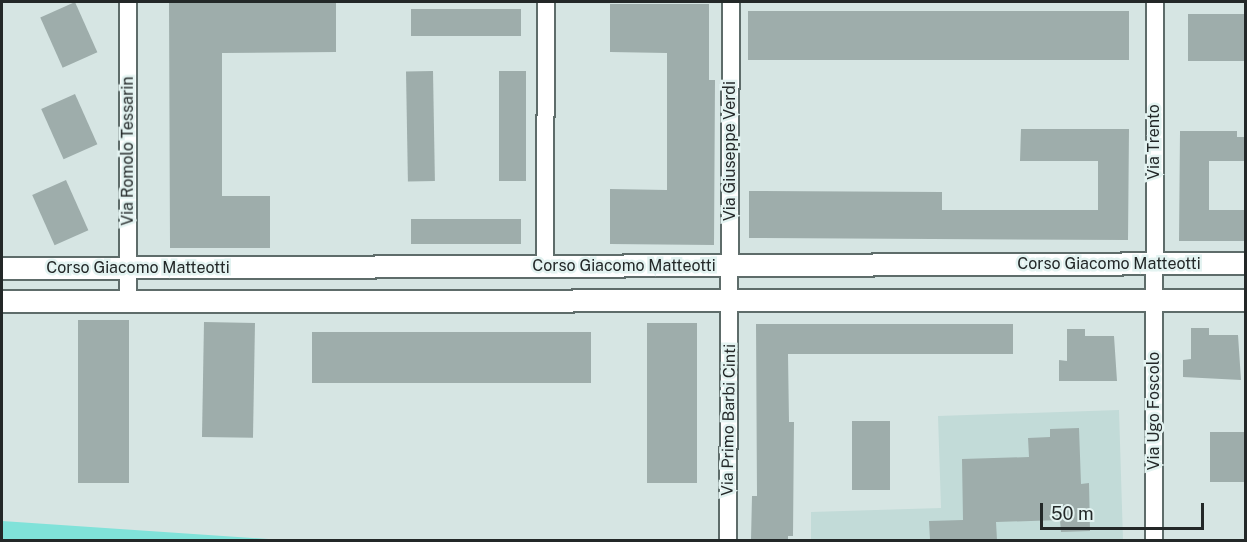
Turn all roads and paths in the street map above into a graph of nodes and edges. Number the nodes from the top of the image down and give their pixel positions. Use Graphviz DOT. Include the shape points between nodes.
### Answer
graph roads {
  1 [pos="128,2"];
  2 [pos="546,2"];
  3 [pos="731,2"];
  4 [pos="1155,2"];
  5 [pos="1245,263"];
  6 [pos="730,265"];
  7 [pos="545,266"];
  8 [pos="2,268"];
  9 [pos="128,268"];
  10 [pos="1154,282"];
  11 [pos="730,300"];
  12 [pos="1245,300"];
  13 [pos="2,301"];
  14 [pos="128,301"];
  15 [pos="728,540"];
  16 [pos="1154,540"];
  1 -- 9 [label="street, Via Romolo Tessarin"];
  2 -- 7 [label="street"];
  3 -- 6 [label="street, Via Giuseppe Verdi"];
  4 -- 10 [label="street, Via Trento"];
  5 -- 10 [label="street, Corso Giacomo Matteotti"];
  6 -- 7 [label="street, Corso Giacomo Matteotti"];
  6 -- 10 [label="street, Corso Giacomo Matteotti"];
  6 -- 11 [label="street, Via Giuseppe Verdi"];
  7 -- 9 [label="street, Corso Giacomo Matteotti"];
  8 -- 9 [label="street, Corso Giacomo Matteotti"];
  9 -- 14 [label="street, Via Romolo Tessarin"];
  10 -- 11 [label="street, Corso Giacomo Matteotti"];
  10 -- 12 [label="street, Corso Giacomo Matteotti"];
  10 -- 16 [label="street, Via Ugo Foscolo"];
  11 -- 14 [label="street, Corso Giacomo Matteotti"];
  11 -- 15 [label="street, Via Primo Barbi Cinti"];
  13 -- 14 [label="street, Corso Giacomo Matteotti"];
}
